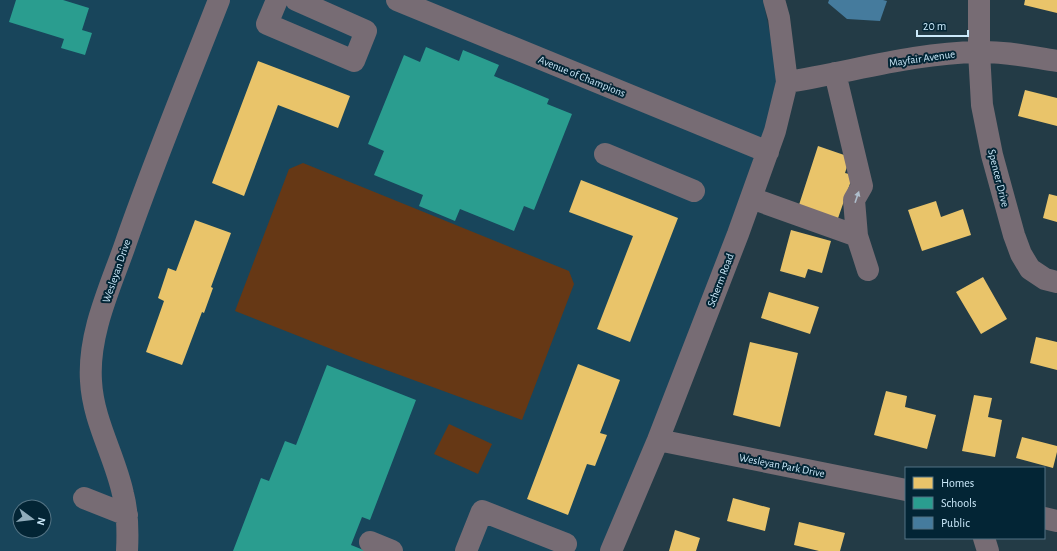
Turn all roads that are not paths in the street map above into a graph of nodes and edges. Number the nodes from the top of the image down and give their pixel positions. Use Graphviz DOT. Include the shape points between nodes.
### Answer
graph roads {
  1 [pos="219,0"];
  2 [pos="277,0"];
  3 [pos="296,0"];
  4 [pos="397,0"];
  5 [pos="774,0"];
  6 [pos="979,0"];
  7 [pos="979,52"];
  8 [pos="1057,62"];
  9 [pos="835,74"];
  10 [pos="787,82"];
  11 [pos="768,152"];
  12 [pos="605,154"];
  13 [pos="694,191"];
  14 [pos="751,198"];
  15 [pos="857,236"];
  16 [pos="868,270"];
  17 [pos="1057,282"];
  18 [pos="658,440"];
  19 [pos="905,490"];
  20 [pos="84,498"];
  21 [pos="127,515"];
  22 [pos="1045,518"];
  23 [pos="1057,520"];
  24 [pos="984,539"];
  25 [pos="370,542"];
  26 [pos="566,544"];
  27 [pos="127,551"];
  28 [pos="392,551"];
  29 [pos="466,551"];
  30 [pos="612,551"];
  31 [pos="988,551"];
  1 -- 21 [label="street, Wesleyan Drive" via="142,196 97,324 90,382 95,410 123,494"];
  2 -- 3 [label="street" via="267,24 354,61 366,31"];
  4 -- 11 [label="street, Avenue of Champions"];
  5 -- 10 [label="street, Scherm Road" via="781,26"];
  6 -- 7 [label="street, Spencer Drive"];
  7 -- 8 [label="street, Mayfair Avenue"];
  7 -- 9 [label="street, Mayfair Avenue" via="912,58"];
  7 -- 17 [label="street, Spencer Drive" via="982,105 992,155 1014,235 1030,269 1045,279"];
  9 -- 10 [label="street, Mayfair Avenue"];
  15 -- 9 [label="street, one-way" via="854,200 862,186"];
  10 -- 11 [label="street, Scherm Road"];
  11 -- 14 [label="street, Scherm Road"];
  12 -- 13 [label="street"];
  14 -- 15 [label="street"];
  14 -- 18 [label="street, Scherm Road"];
  15 -- 16 [label="street"];
  18 -- 19 [label="street, Wesleyan Park Drive"];
  18 -- 30 [label="street, Scherm Road"];
  20 -- 21 [label="street"];
  21 -- 27 [label="street, Wesleyan Drive"];
  22 -- 23 [label="street"];
  24 -- 31 [label="street"];
  25 -- 28 [label="street"];
  26 -- 29 [label="street" via="482,510"];
}
